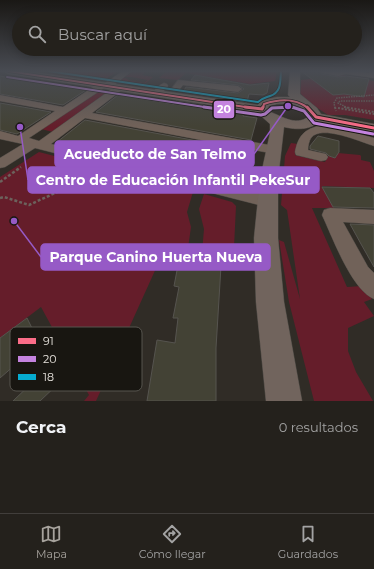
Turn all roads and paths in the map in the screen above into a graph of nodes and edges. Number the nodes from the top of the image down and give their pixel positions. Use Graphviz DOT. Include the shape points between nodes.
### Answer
graph roads {
  1 [pos="98,90"];
  2 [pos="117,90"];
  3 [pos="154,90"];
  4 [pos="237,90"];
  5 [pos="284,90"];
  6 [pos="294,90"];
  7 [pos="374,96"];
  8 [pos="0,98"];
  9 [pos="278,100"];
  10 [pos="374,101"];
  11 [pos="232,104"];
  12 [pos="303,104"];
  13 [pos="262,108"];
  14 [pos="65,110"];
  15 [pos="374,113"];
  16 [pos="83,114"];
  17 [pos="274,119"];
  18 [pos="317,123"];
  19 [pos="298,124"];
  20 [pos="374,128"];
  21 [pos="0,136"];
  22 [pos="374,142"];
  23 [pos="30,143"];
  24 [pos="275,150"];
  25 [pos="321,157"];
  26 [pos="0,164"];
  27 [pos="94,166"];
  28 [pos="0,198"];
  29 [pos="267,201"];
  30 [pos="374,217"];
  31 [pos="374,288"];
  32 [pos="284,401"];
  1 -- 14 [label="street"];
  2 -- 16 [label="street"];
  3 -- 11 [label="main road" via="203,96"];
  4 -- 11 [label="street" via="240,90"];
  5 -- 9 [label="main road"];
  6 -- 12 [label="main road" via="294,95"];
  7 -- 15 [label="path" via="337,98 334,103 336,108"];
  8 -- 14 [label="street"];
  9 -- 12 [label="main road"];
  9 -- 13 [label="main road" via="264,104"];
  10 -- 15 [label="path" via="350,100 338,103 344,107"];
  11 -- 13 [label="main road"];
  12 -- 18 [label="main road" via="314,111"];
  13 -- 17 [label="main road" via="268,117"];
  14 -- 23 [label="street"];
  16 -- 23 [label="street"];
  16 -- 24 [label="street"];
  17 -- 19 [label="main road" via="288,124"];
  17 -- 24 [label="main road" via="277,133"];
  18 -- 19 [label="main road"];
  18 -- 20 [label="main road"];
  18 -- 22 [label="street" via="330,130"];
  18 -- 25 [label="street" via="305,137 301,152"];
  19 -- 24 [label="main road"];
  21 -- 23 [label="street"];
  23 -- 26 [label="street"];
  23 -- 29 [label="street"];
  24 -- 29 [label="main road"];
  27 -- 28 [label="path" via="80,182 29,205"];
  29 -- 32 [label="main road" via="266,238 270,302"];
  30 -- 31 [label="street" via="330,215 361,274"];
}
